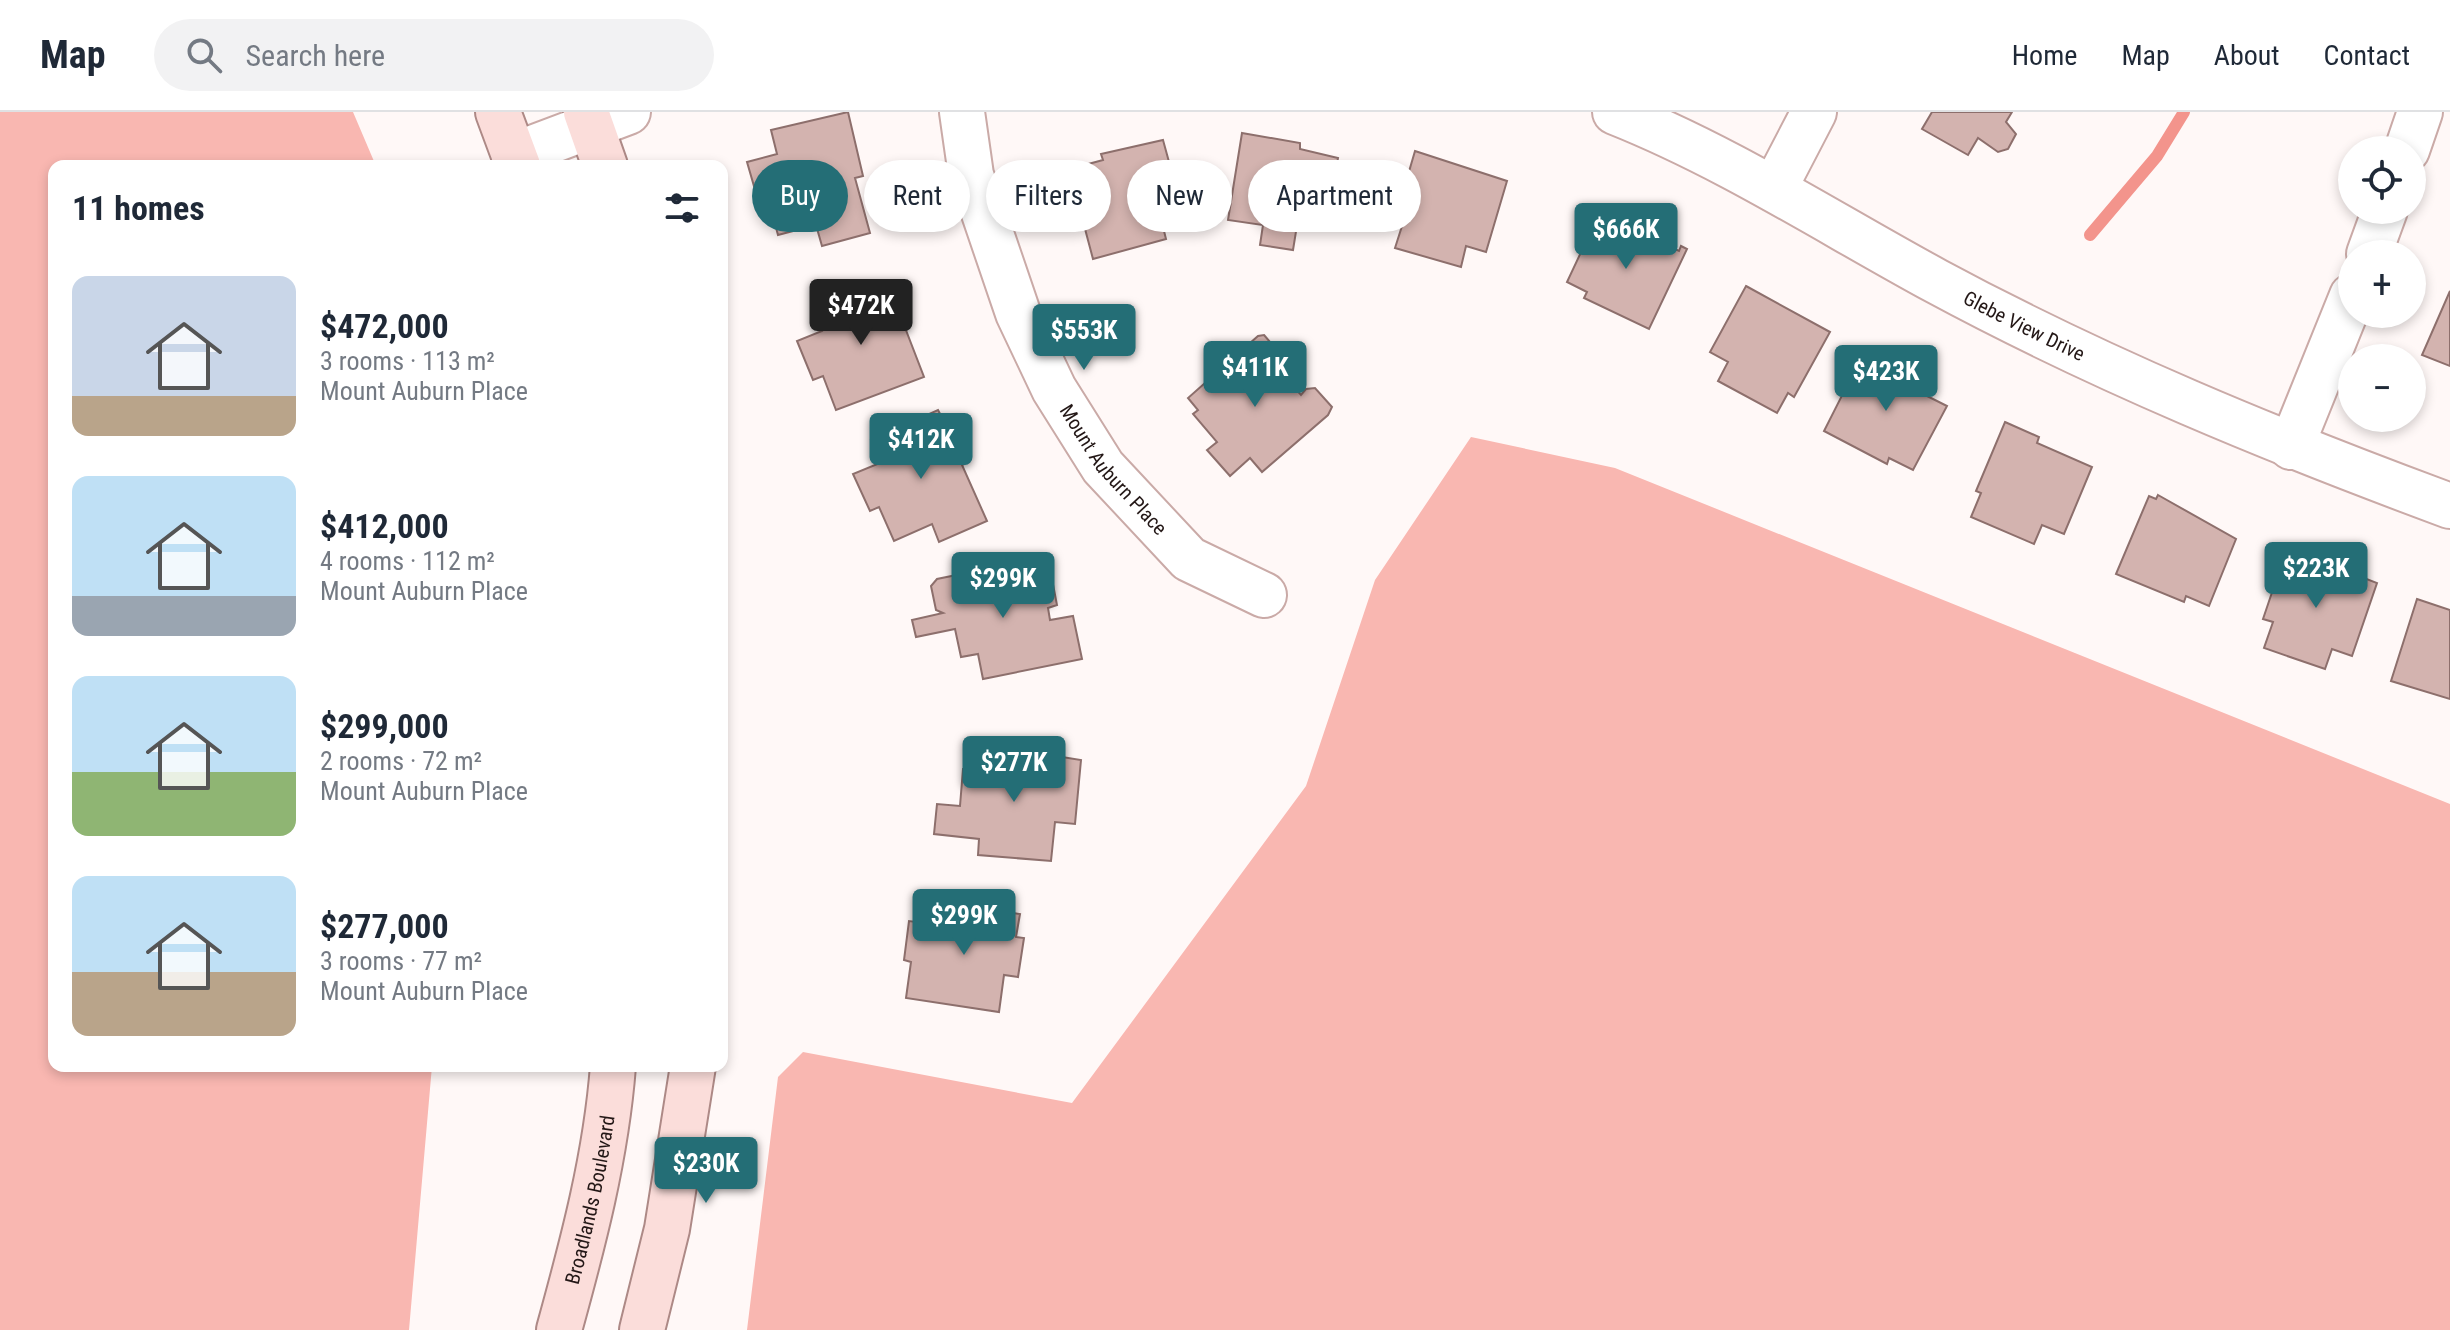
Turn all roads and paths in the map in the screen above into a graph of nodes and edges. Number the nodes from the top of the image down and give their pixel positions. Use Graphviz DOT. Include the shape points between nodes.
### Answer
graph roads {
  1 [pos="498,112"];
  2 [pos="962,112"];
  3 [pos="1615,112"];
  4 [pos="1814,112"];
  5 [pos="2420,112"];
  6 [pos="602,116"];
  7 [pos="2412,136"];
  8 [pos="516,160"];
  9 [pos="605,160"];
  10 [pos="1774,189"];
  11 [pos="2339,328"];
  12 [pos="2291,447"];
  13 [pos="2450,506"];
  14 [pos="1264,595"];
  15 [pos="613,1072"];
  16 [pos="692,1072"];
  17 [pos="559,1330"];
  18 [pos="642,1330"];
  1 -- 8 [label="main road"];
  2 -- 14 [label="street, Mount Auburn Place" via="971,175 1018,313 1103,467 1189,559"];
  3 -- 10 [label="street, Glebe View Drive"];
  4 -- 10 [label="street"];
  5 -- 7 [label="street"];
  6 -- 8 [label="street"];
  6 -- 9 [label="main road"];
  10 -- 12 [label="street, Glebe View Drive" via="2083,355"];
  11 -- 12 [label="street"];
  12 -- 13 [label="street, Glebe View Drive"];
  15 -- 17 [label="main road, Broadlands Boulevard" via="609,1124"];
  16 -- 18 [label="main road" via="667,1229"];
}
